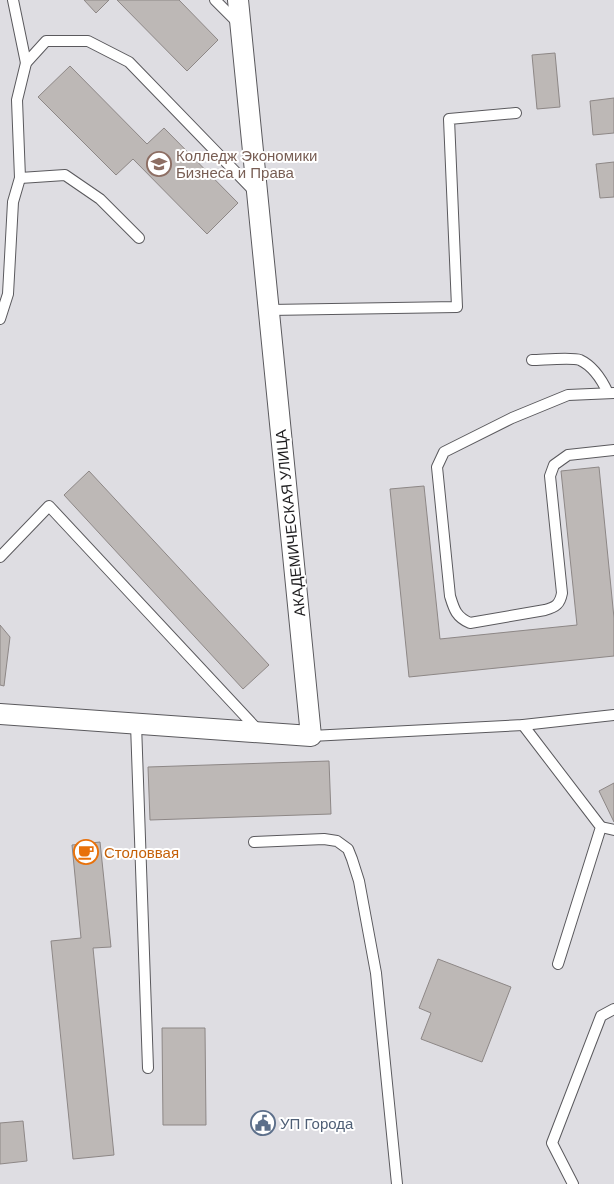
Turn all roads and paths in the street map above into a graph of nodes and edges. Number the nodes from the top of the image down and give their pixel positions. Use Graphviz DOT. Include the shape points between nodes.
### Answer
graph roads {
  1 [pos="13,0"];
  2 [pos="215,0"];
  3 [pos="238,0"];
  4 [pos="240,25"];
  5 [pos="26,63"];
  6 [pos="516,113"];
  7 [pos="20,178"];
  8 [pos="258,195"];
  9 [pos="139,238"];
  10 [pos="269,310"];
  11 [pos="0,320"];
  12 [pos="532,360"];
  13 [pos="611,393"];
  14 [pos="614,450"];
  15 [pos="0,557"];
  16 [pos="0,714"];
  17 [pos="614,716"];
  18 [pos="136,724"];
  19 [pos="523,725"];
  20 [pos="260,732"];
  21 [pos="311,736"];
  22 [pos="601,826"];
  23 [pos="614,830"];
  24 [pos="254,842"];
  25 [pos="558,964"];
  26 [pos="614,1009"];
  27 [pos="148,1068"];
  28 [pos="397,1184"];
  29 [pos="573,1184"];
  1 -- 5 [label="lane"];
  2 -- 4 [label="lane"];
  3 -- 4 [label="street, АКАДЕМИЧЕСКАЯ УЛИЦА"];
  4 -- 8 [label="street, АКАДЕМИЧЕСКАЯ УЛИЦА"];
  5 -- 7 [label="lane" via="17,100"];
  5 -- 8 [label="lane" via="46,41 88,40 129,62"];
  6 -- 10 [label="lane" via="449,119 457,307"];
  7 -- 9 [label="lane" via="65,176 100,199"];
  7 -- 11 [label="lane" via="13,202 8,294"];
  8 -- 10 [label="street, АКАДЕМИЧЕСКАЯ УЛИЦА"];
  10 -- 21 [label="street, АКАДЕМИЧЕСКАЯ УЛИЦА"];
  12 -- 13 [label="lane" via="579,359"];
  13 -- 14 [label="lane" via="568,395 444,452 437,467 450,596 454,612 462,620 470,623 555,608 562,593 550,476 554,465 568,454"];
  15 -- 20 [label="lane" via="49,506"];
  16 -- 18 [label="street"];
  17 -- 19 [label="lane"];
  18 -- 20 [label="street"];
  18 -- 27 [label="lane"];
  19 -- 21 [label="lane"];
  19 -- 22 [label="lane"];
  20 -- 21 [label="street"];
  22 -- 23 [label="lane"];
  22 -- 25 [label="lane"];
  24 -- 28 [label="lane" via="324,839 337,841 348,849 359,881 376,973"];
  26 -- 29 [label="lane" via="601,1016 552,1143"];
}
